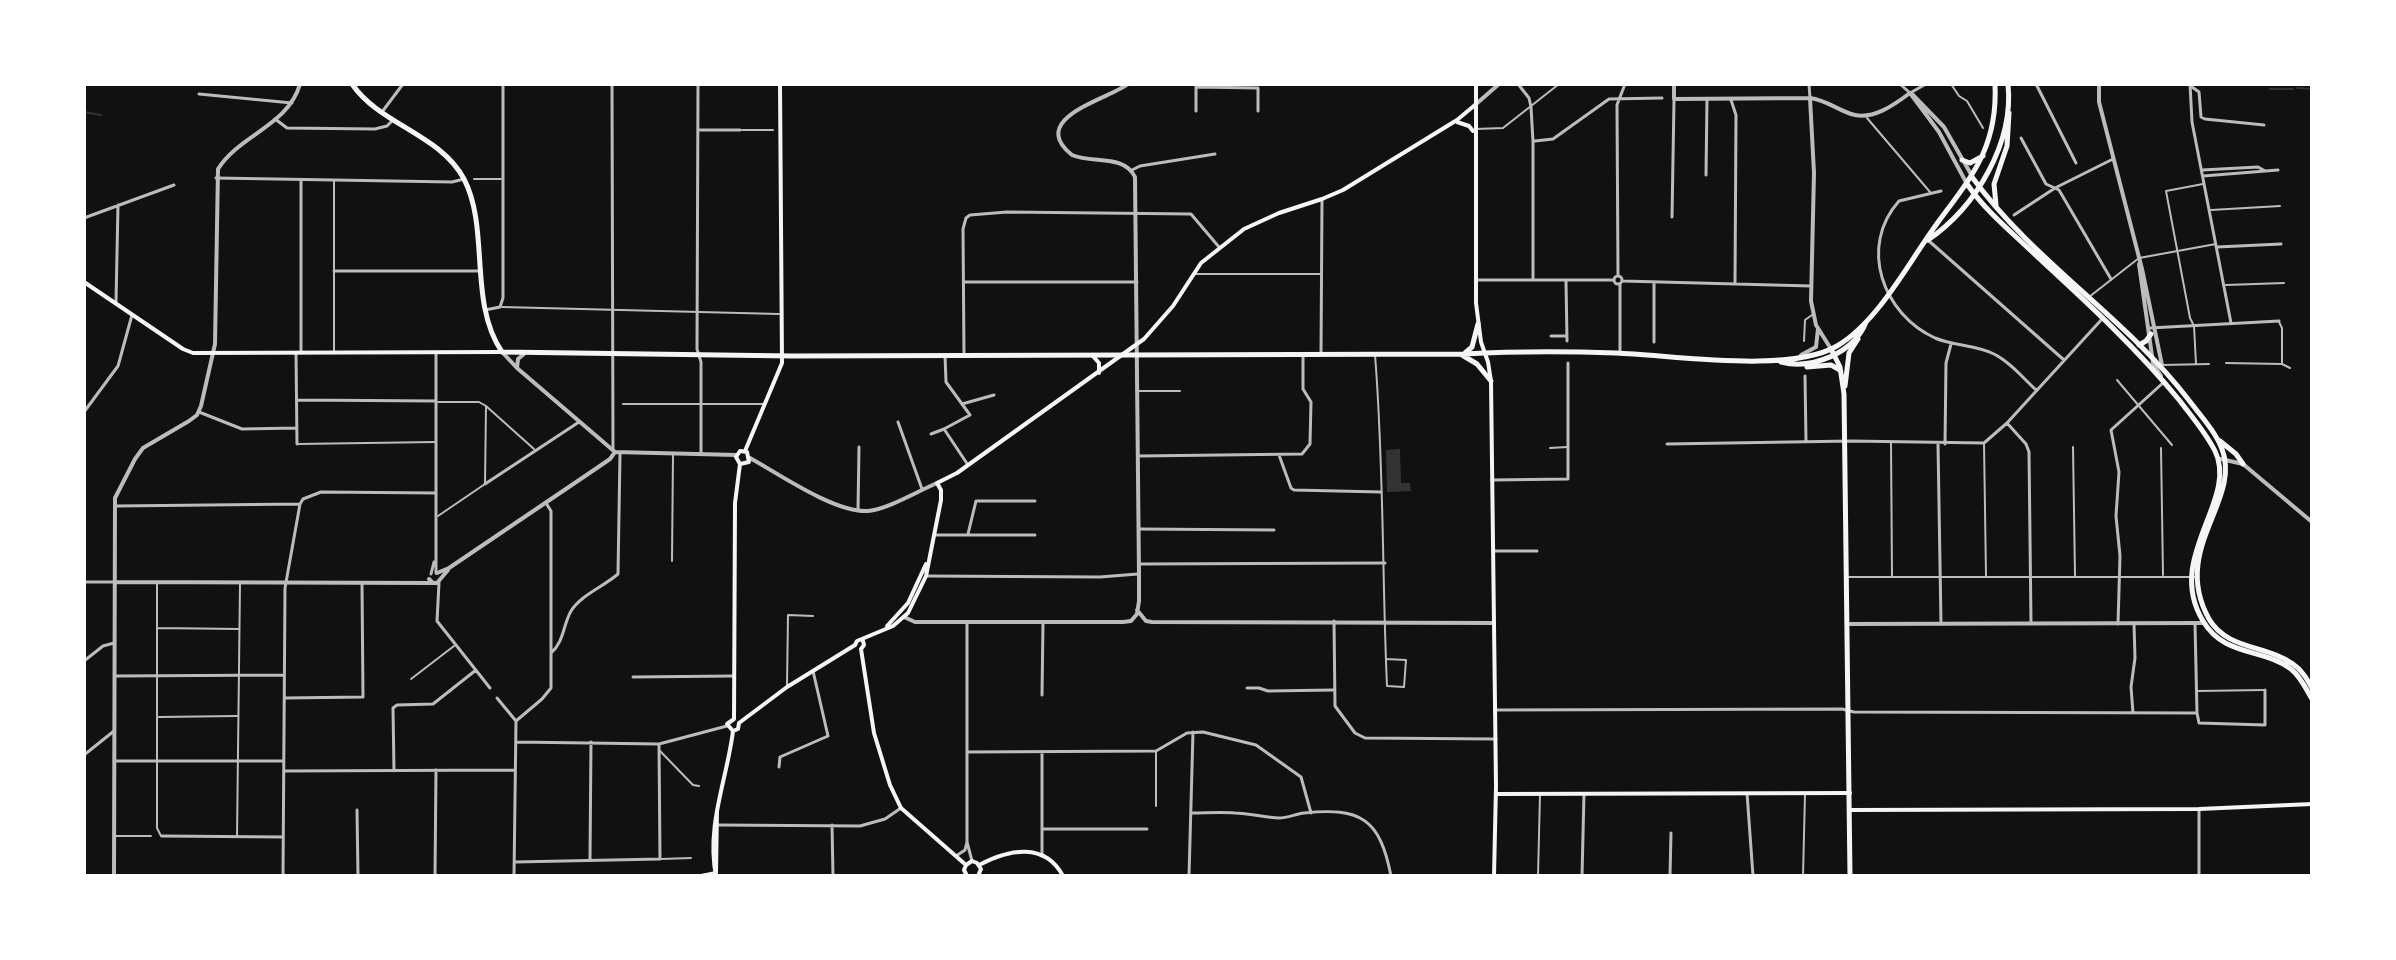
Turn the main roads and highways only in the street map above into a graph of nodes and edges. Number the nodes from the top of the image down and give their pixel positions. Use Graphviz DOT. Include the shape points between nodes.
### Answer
graph roads {
  1 [pos="352,84"];
  2 [pos="780,84"];
  3 [pos="1476,84"];
  4 [pos="1995,84"];
  5 [pos="2008,84"];
  6 [pos="2009,100"];
  7 [pos="1475,105"];
  8 [pos="1452,123"];
  9 [pos="1475,131"];
  10 [pos="1984,156"];
  11 [pos="1962,160"];
  12 [pos="1972,177"];
  13 [pos="1967,184"];
  14 [pos="1979,186"];
  15 [pos="1973,193"];
  16 [pos="1997,208"];
  17 [pos="1928,240"];
  18 [pos="84,282"];
  19 [pos="1478,324"];
  20 [pos="1865,324"];
  21 [pos="2152,330"];
  22 [pos="2139,345"];
  23 [pos="502,352"];
  24 [pos="1485,353"];
  25 [pos="1834,353"];
  26 [pos="1125,354"];
  27 [pos="1462,354"];
  28 [pos="782,355"];
  29 [pos="1092,355"];
  30 [pos="1777,361"];
  31 [pos="1794,366"];
  32 [pos="1840,370"];
  33 [pos="1099,373"];
  34 [pos="1491,381"];
  35 [pos="1844,394"];
  36 [pos="2216,437"];
  37 [pos="745,451"];
  38 [pos="2222,460"];
  39 [pos="740,464"];
  40 [pos="2243,464"];
  41 [pos="928,562"];
  42 [pos="2207,622"];
  43 [pos="886,628"];
  44 [pos="862,640"];
  45 [pos="855,645"];
  46 [pos="861,649"];
  47 [pos="2312,688"];
  48 [pos="2312,699"];
  49 [pos="734,719"];
  50 [pos="739,723"];
  51 [pos="733,731"];
  52 [pos="1850,793"];
  53 [pos="1496,794"];
  54 [pos="2312,804"];
  55 [pos="717,808"];
  56 [pos="1850,810"];
  57 [pos="966,865"];
  58 [pos="979,865"];
  59 [pos="716,874"];
  60 [pos="701,876"];
  61 [pos="967,876"];
  62 [pos="978,876"];
  63 [pos="1063,876"];
  64 [pos="1494,876"];
  65 [pos="1850,876"];
  1 -- 23 [label="main road" via="363,99 441,152 464,179 489,329"];
  2 -- 28 [label="main road"];
  3 -- 7 [label="main road"];
  4 -- 10 [label="main road" via="1994,124"];
  5 -- 6 [label="main road"];
  6 -- 14 [label="main road" via="2000,145"];
  6 -- 16 [label="main road" via="2007,146 1994,184"];
  7 -- 8 [label="main road"];
  7 -- 9 [label="main road"];
  8 -- 9 [label="main road"];
  8 -- 26 [label="main road" via="1343,190 1257,223 1219,247 1173,306"];
  9 -- 19 [label="main road"];
  10 -- 11 [label="main road" via="1970,163"];
  10 -- 12 [label="main road"];
  12 -- 13 [label="main road"];
  12 -- 14 [label="main road"];
  13 -- 15 [label="main road"];
  13 -- 17 [label="main road"];
  14 -- 15 [label="main road"];
  14 -- 16 [label="main road"];
  15 -- 17 [label="main road"];
  15 -- 38 [label="main road" via="2164,382"];
  16 -- 22 [label="main road"];
  17 -- 20 [label="main road"];
  18 -- 23 [label="main road" via="188,352"];
  19 -- 24 [label="main road"];
  19 -- 27 [label="main road" via="1472,347"];
  20 -- 25 [label="main road"];
  20 -- 35 [label="main road" via="1849,353"];
  21 -- 22 [label="main road"];
  22 -- 36 [label="main road" via="2162,365"];
  23 -- 28 [label="main road"];
  24 -- 27 [label="main road"];
  24 -- 30 [label="main road"];
  24 -- 34 [label="main road"];
  25 -- 30 [label="main road"];
  25 -- 31 [label="main road"];
  25 -- 32 [label="main road"];
  26 -- 27 [label="main road"];
  26 -- 29 [label="main road"];
  26 -- 33 [label="main road"];
  27 -- 34 [label="main road"];
  28 -- 29 [label="main road"];
  28 -- 37 [label="main road"];
  29 -- 33 [label="main road"];
  30 -- 31 [label="main road"];
  31 -- 32 [label="main road" via="1829,365"];
  32 -- 35 [label="main road"];
  33 -- 41 [label="main road" via="937,483 941,494"];
  34 -- 53 [label="main road"];
  35 -- 52 [label="main road"];
  36 -- 38 [label="main road"];
  36 -- 40 [label="main road"];
  37 -- 39 [label="main road" via="737,455"];
  37 -- 39 [label="main road" via="750,458"];
  38 -- 42 [label="main road" via="2226,477 2194,577"];
  39 -- 49 [label="main road" via="735,496"];
  41 -- 43 [label="main road" via="905,609"];
  41 -- 43 [label="main road" via="904,617"];
  42 -- 47 [label="main road" via="2234,641 2293,664"];
  42 -- 48 [label="main road" via="2217,637 2236,649 2292,670"];
  43 -- 44 [label="main road"];
  44 -- 45 [label="main road"];
  44 -- 46 [label="main road"];
  45 -- 46 [label="main road"];
  45 -- 50 [label="main road"];
  46 -- 57 [label="main road" via="874,733 901,808"];
  49 -- 50 [label="main road"];
  49 -- 51 [label="main road" via="727,726"];
  50 -- 51 [label="main road"];
  51 -- 55 [label="main road"];
  52 -- 53 [label="main road"];
  52 -- 56 [label="main road"];
  53 -- 64 [label="main road"];
  54 -- 56 [label="main road"];
  55 -- 59 [label="main road"];
  55 -- 59 [label="main road"];
  56 -- 65 [label="main road"];
  57 -- 58 [label="main road"];
  57 -- 61 [label="main road"];
  58 -- 62 [label="main road"];
  58 -- 63 [label="main road" via="1016,851 1053,860"];
  59 -- 60 [label="main road"];
}
